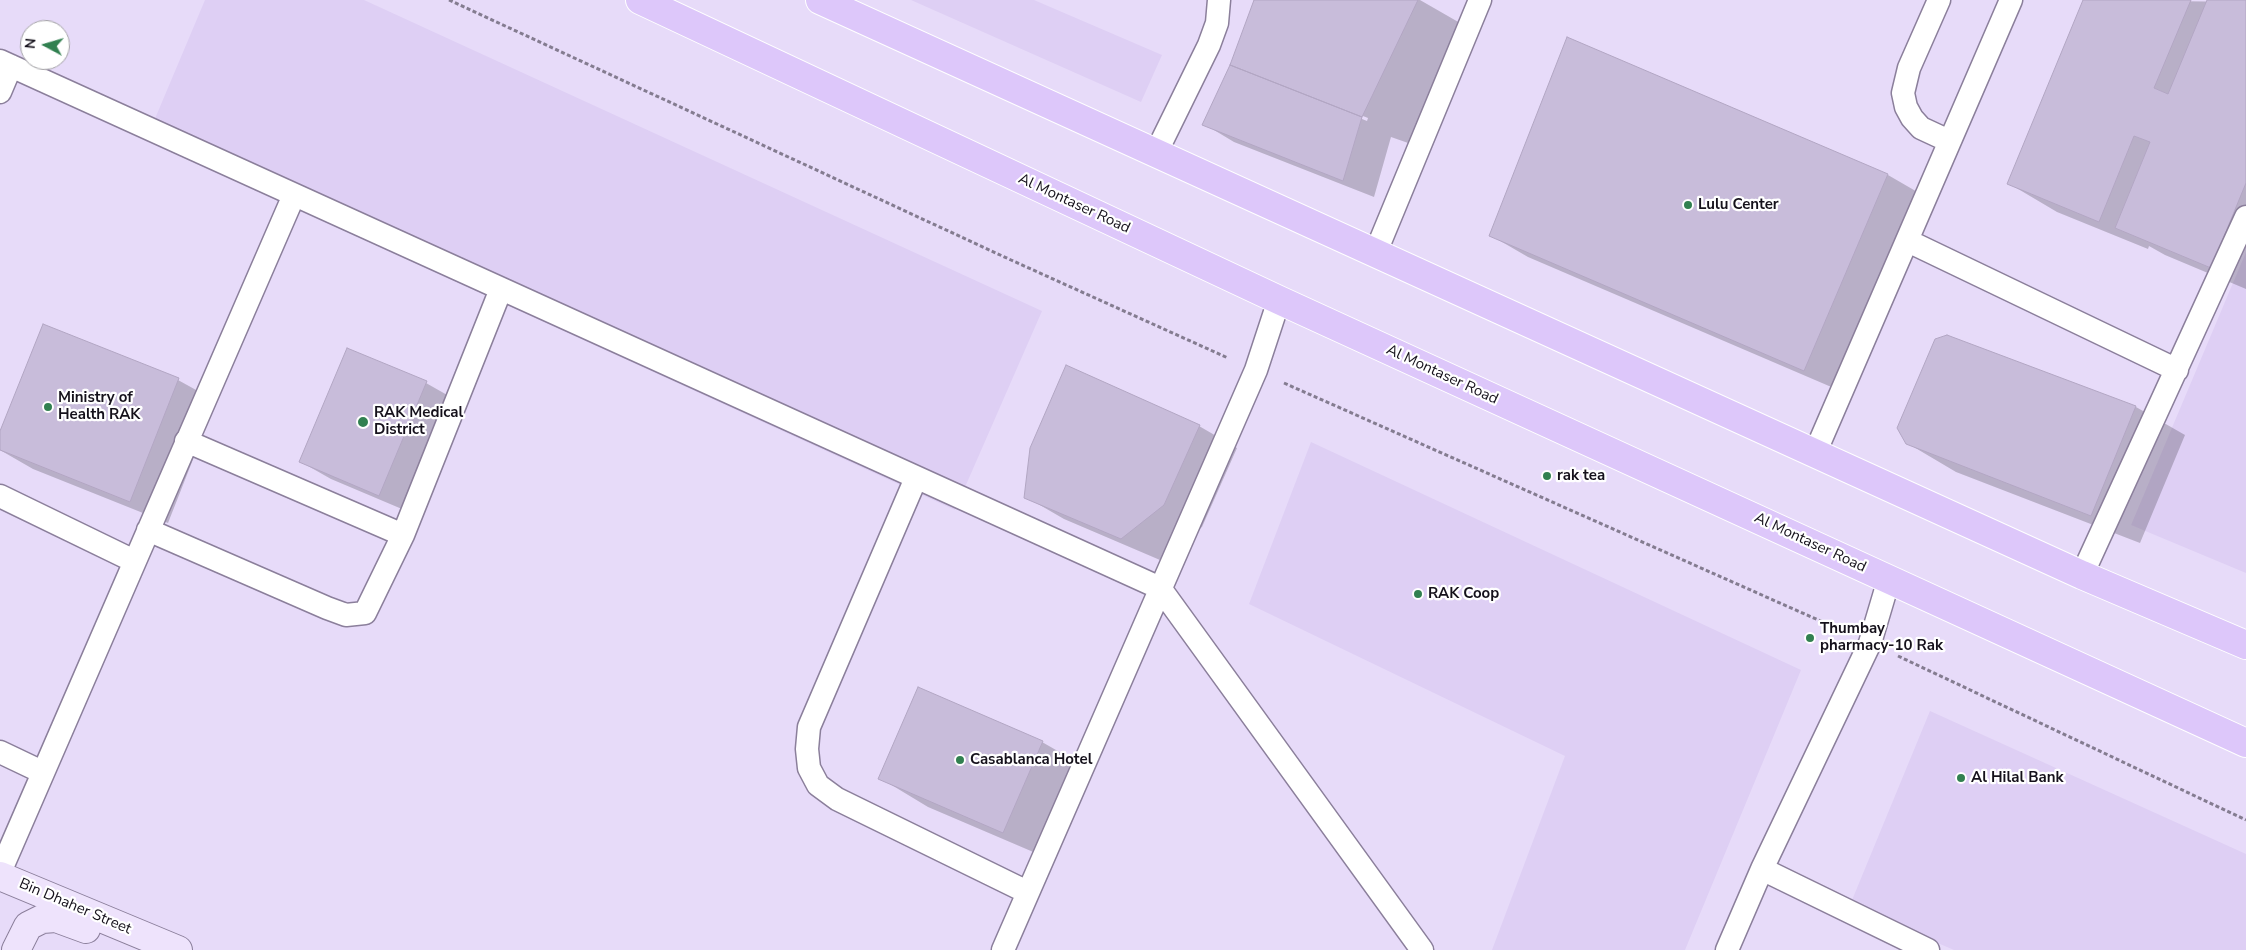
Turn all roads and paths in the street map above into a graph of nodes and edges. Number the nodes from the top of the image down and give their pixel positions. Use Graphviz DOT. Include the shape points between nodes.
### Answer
graph roads {
  1 [pos="449,0"];
  2 [pos="640,0"];
  3 [pos="820,0"];
  4 [pos="1219,0"];
  5 [pos="1480,0"];
  6 [pos="1939,0"];
  7 [pos="2011,0"];
  8 [pos="6,64"];
  9 [pos="0,92"];
  10 [pos="1949,141"];
  11 [pos="1156,153"];
  12 [pos="294,195"];
  13 [pos="2246,216"];
  14 [pos="1908,241"];
  15 [pos="1375,254"];
  16 [pos="501,289"];
  17 [pos="1279,300"];
  18 [pos="1256,370"];
  19 [pos="2177,370"];
  20 [pos="186,441"];
  21 [pos="1815,453"];
  22 [pos="916,478"];
  23 [pos="0,496"];
  24 [pos="148,530"];
  25 [pos="403,535"];
  26 [pos="134,561"];
  27 [pos="2082,574"];
  28 [pos="1889,580"];
  29 [pos="1160,588"];
  30 [pos="1870,643"];
  31 [pos="2246,645"];
  32 [pos="2246,743"];
  33 [pos="0,752"];
  34 [pos="42,772"];
  35 [pos="2246,820"];
  36 [pos="1762,868"];
  37 [pos="0,872"];
  38 [pos="0,876"];
  39 [pos="1028,892"];
  40 [pos="16,950"];
  41 [pos="136,950"];
  42 [pos="178,950"];
  43 [pos="1003,950"];
  44 [pos="1422,950"];
  45 [pos="1727,950"];
  46 [pos="1928,950"];
  1 -- 18 [label="path"];
  2 -- 17 [label="main road, Al Montaser Road"];
  3 -- 11 [label="main road"];
  4 -- 11 [label="lane" via="1217,24 1209,45"];
  5 -- 15 [label="lane"];
  6 -- 10 [label="lane" via="1909,68 1903,93 1912,118 1922,128"];
  7 -- 10 [label="lane"];
  8 -- 9 [label="lane"];
  8 -- 12 [label="lane"];
  10 -- 14 [label="lane"];
  11 -- 15 [label="main road"];
  12 -- 16 [label="lane"];
  12 -- 20 [label="lane"];
  13 -- 19 [label="lane"];
  14 -- 19 [label="lane"];
  14 -- 21 [label="lane"];
  15 -- 21 [label="main road"];
  16 -- 22 [label="lane"];
  16 -- 25 [label="lane"];
  17 -- 18 [label="lane"];
  17 -- 28 [label="main road, Al Montaser Road"];
  18 -- 29 [label="lane"];
  18 -- 30 [label="path"];
  19 -- 27 [label="lane"];
  20 -- 24 [label="lane"];
  20 -- 25 [label="lane"];
  21 -- 27 [label="main road"];
  22 -- 29 [label="lane"];
  22 -- 39 [label="lane" via="809,727 809,768 818,785 837,799"];
  23 -- 26 [label="lane"];
  24 -- 25 [label="lane" via="346,615 365,613"];
  24 -- 26 [label="lane"];
  26 -- 34 [label="lane"];
  27 -- 31 [label="main road"];
  28 -- 30 [label="lane"];
  28 -- 32 [label="main road, Al Montaser Road"];
  29 -- 39 [label="lane"];
  29 -- 44 [label="lane"];
  30 -- 35 [label="path"];
  30 -- 36 [label="lane"];
  33 -- 34 [label="lane"];
  34 -- 37 [label="lane"];
  36 -- 45 [label="lane"];
  36 -- 46 [label="lane"];
  38 -- 42 [label="street, Bin Dhaher Street"];
  39 -- 43 [label="lane"];
  40 -- 41 [label="street" via="28,926 49,918 63,920"];
}
